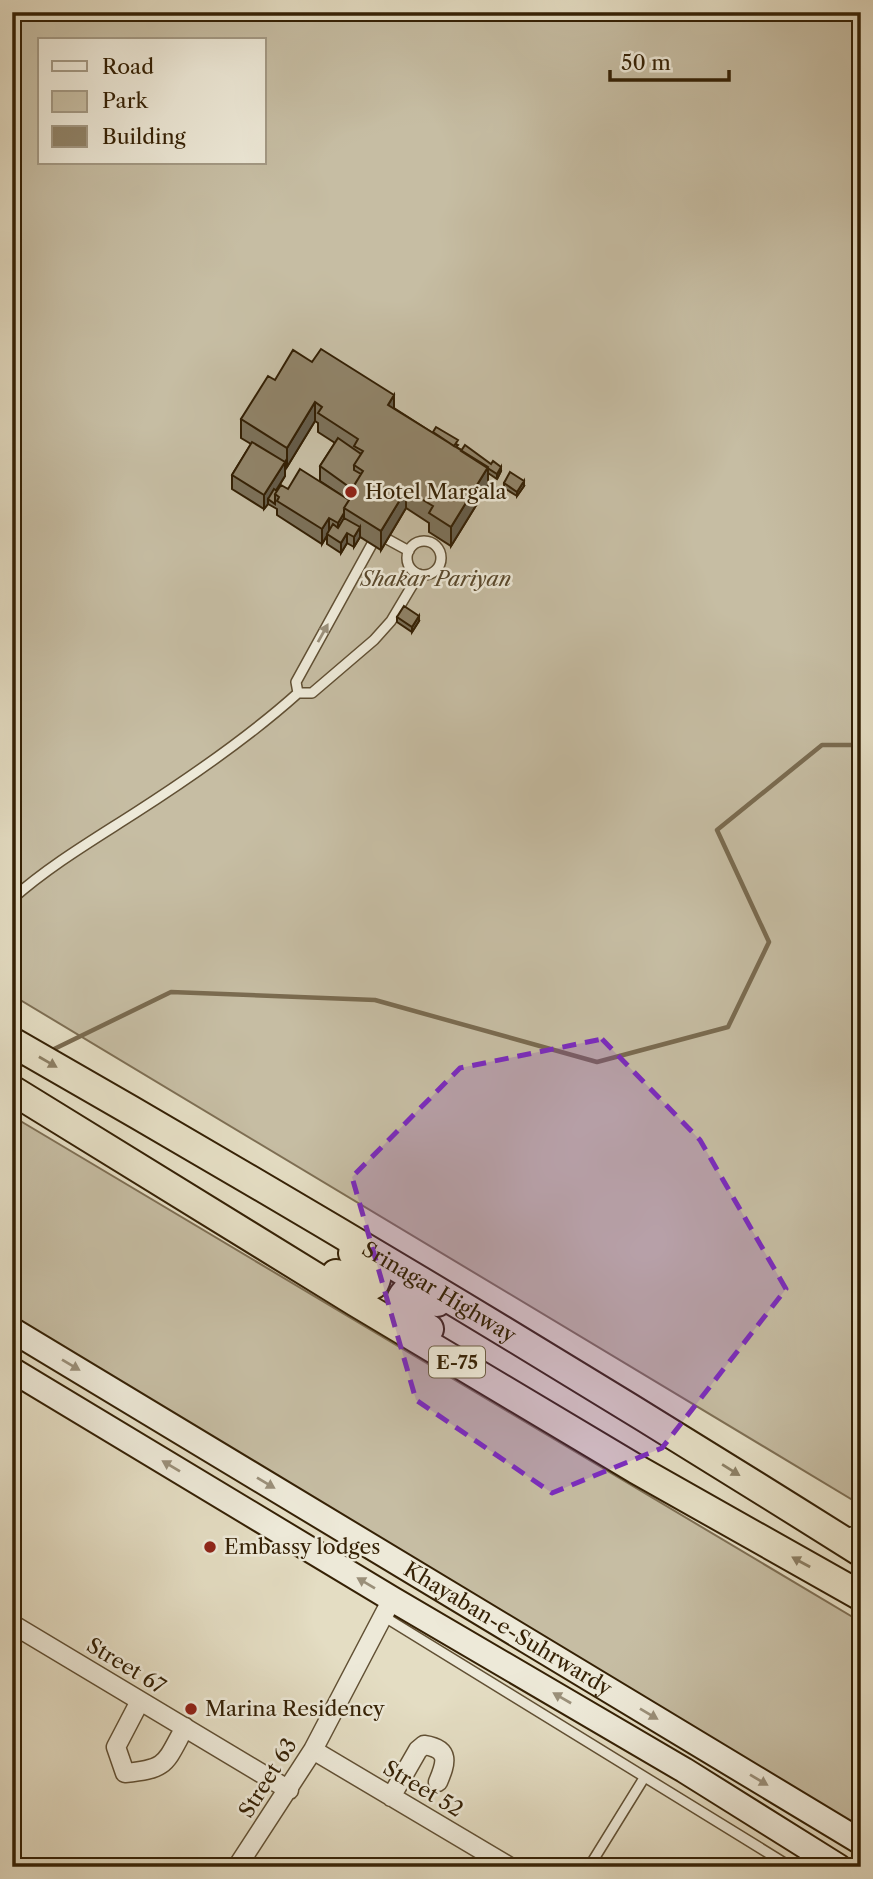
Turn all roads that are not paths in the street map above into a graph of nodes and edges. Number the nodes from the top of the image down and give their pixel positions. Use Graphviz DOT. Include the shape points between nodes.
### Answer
graph roads {
  1 [pos="387,539"];
  2 [pos="372,544"];
  3 [pos="409,551"];
  4 [pos="419,574"];
  5 [pos="298,693"];
  6 [pos="12,899"];
  7 [pos="12,1042"];
  8 [pos="12,1090"];
  9 [pos="112,1099"];
  10 [pos="115,1152"];
  11 [pos="12,1330"];
  12 [pos="12,1370"];
  13 [pos="690,1444"];
  14 [pos="636,1469"];
  15 [pos="848,1533"];
  16 [pos="861,1552"];
  17 [pos="861,1596"];
  18 [pos="387,1607"];
  19 [pos="12,1624"];
  20 [pos="140,1701"];
  21 [pos="185,1727"];
  22 [pos="700,1745"];
  23 [pos="313,1750"];
  24 [pos="684,1770"];
  25 [pos="644,1778"];
  26 [pos="438,1782"];
  27 [pos="289,1790"];
  28 [pos="391,1797"];
  29 [pos="861,1842"];
  30 [pos="237,1867"];
  31 [pos="510,1867"];
  32 [pos="589,1867"];
  33 [pos="791,1867"];
  34 [pos="839,1867"];
  1 -- 3 [label="lane"];
  5 -- 2 [label="lane, one-way" via="296,682"];
  3 -- 4 [label="lane" via="409,566"];
  3 -- 4 [label="lane" via="416,543 426,542 439,552 438,568 428,575"];
  4 -- 5 [label="lane" via="391,621 356,656 312,693"];
  5 -- 6 [label="lane" via="264,723"];
  7 -- 9 [label="highway, Srinagar Highway / E-75, one-way"];
  8 -- 10 [label="highway, E-75"];
  9 -- 10 [label="highway" via="145,1128 369,1262 377,1270 377,1280 370,1287 359,1288 167,1173"];
  9 -- 13 [label="highway, Srinagar Highway / E-75"];
  10 -- 14 [label="highway, E-75"];
  11 -- 22 [label="main road, Khayaban-e-Suhrwardy, one-way"];
  18 -- 12 [label="main road, Khayaban-e-Suhrwardy, one-way"];
  13 -- 14 [label="highway" via="645,1429 422,1293 412,1290 403,1295 400,1304 405,1314 596,1430"];
  13 -- 15 [label="highway, Srinagar Highway / E-75, one-way"];
  17 -- 14 [label="highway, E-75, one-way"];
  15 -- 16 [label="highway, Srinagar Highway / E-75"];
  18 -- 23 [label="street, Street 63"];
  24 -- 18 [label="main road, Khayaban-e-Suhrwardy, one-way"];
  18 -- 25 [label="lane"];
  19 -- 20 [label="street, Street 67"];
  20 -- 21 [label="street, Street 67"];
  20 -- 21 [label="street" via="116,1747 125,1773 149,1771 164,1763"];
  21 -- 27 [label="street, Street 67"];
  22 -- 24 [label="main road"];
  22 -- 29 [label="main road, Khayaban-e-Suhrwardy, one-way"];
  23 -- 27 [label="street, Street 63"];
  23 -- 28 [label="street, Street 52"];
  24 -- 34 [label="main road, Khayaban-e-Suhrwardy"];
  25 -- 32 [label="lane"];
  25 -- 33 [label="lane"];
  26 -- 28 [label="street" via="446,1762 443,1753 425,1745"];
  27 -- 30 [label="street, Street 63"];
  28 -- 31 [label="street, Street 52"];
}
